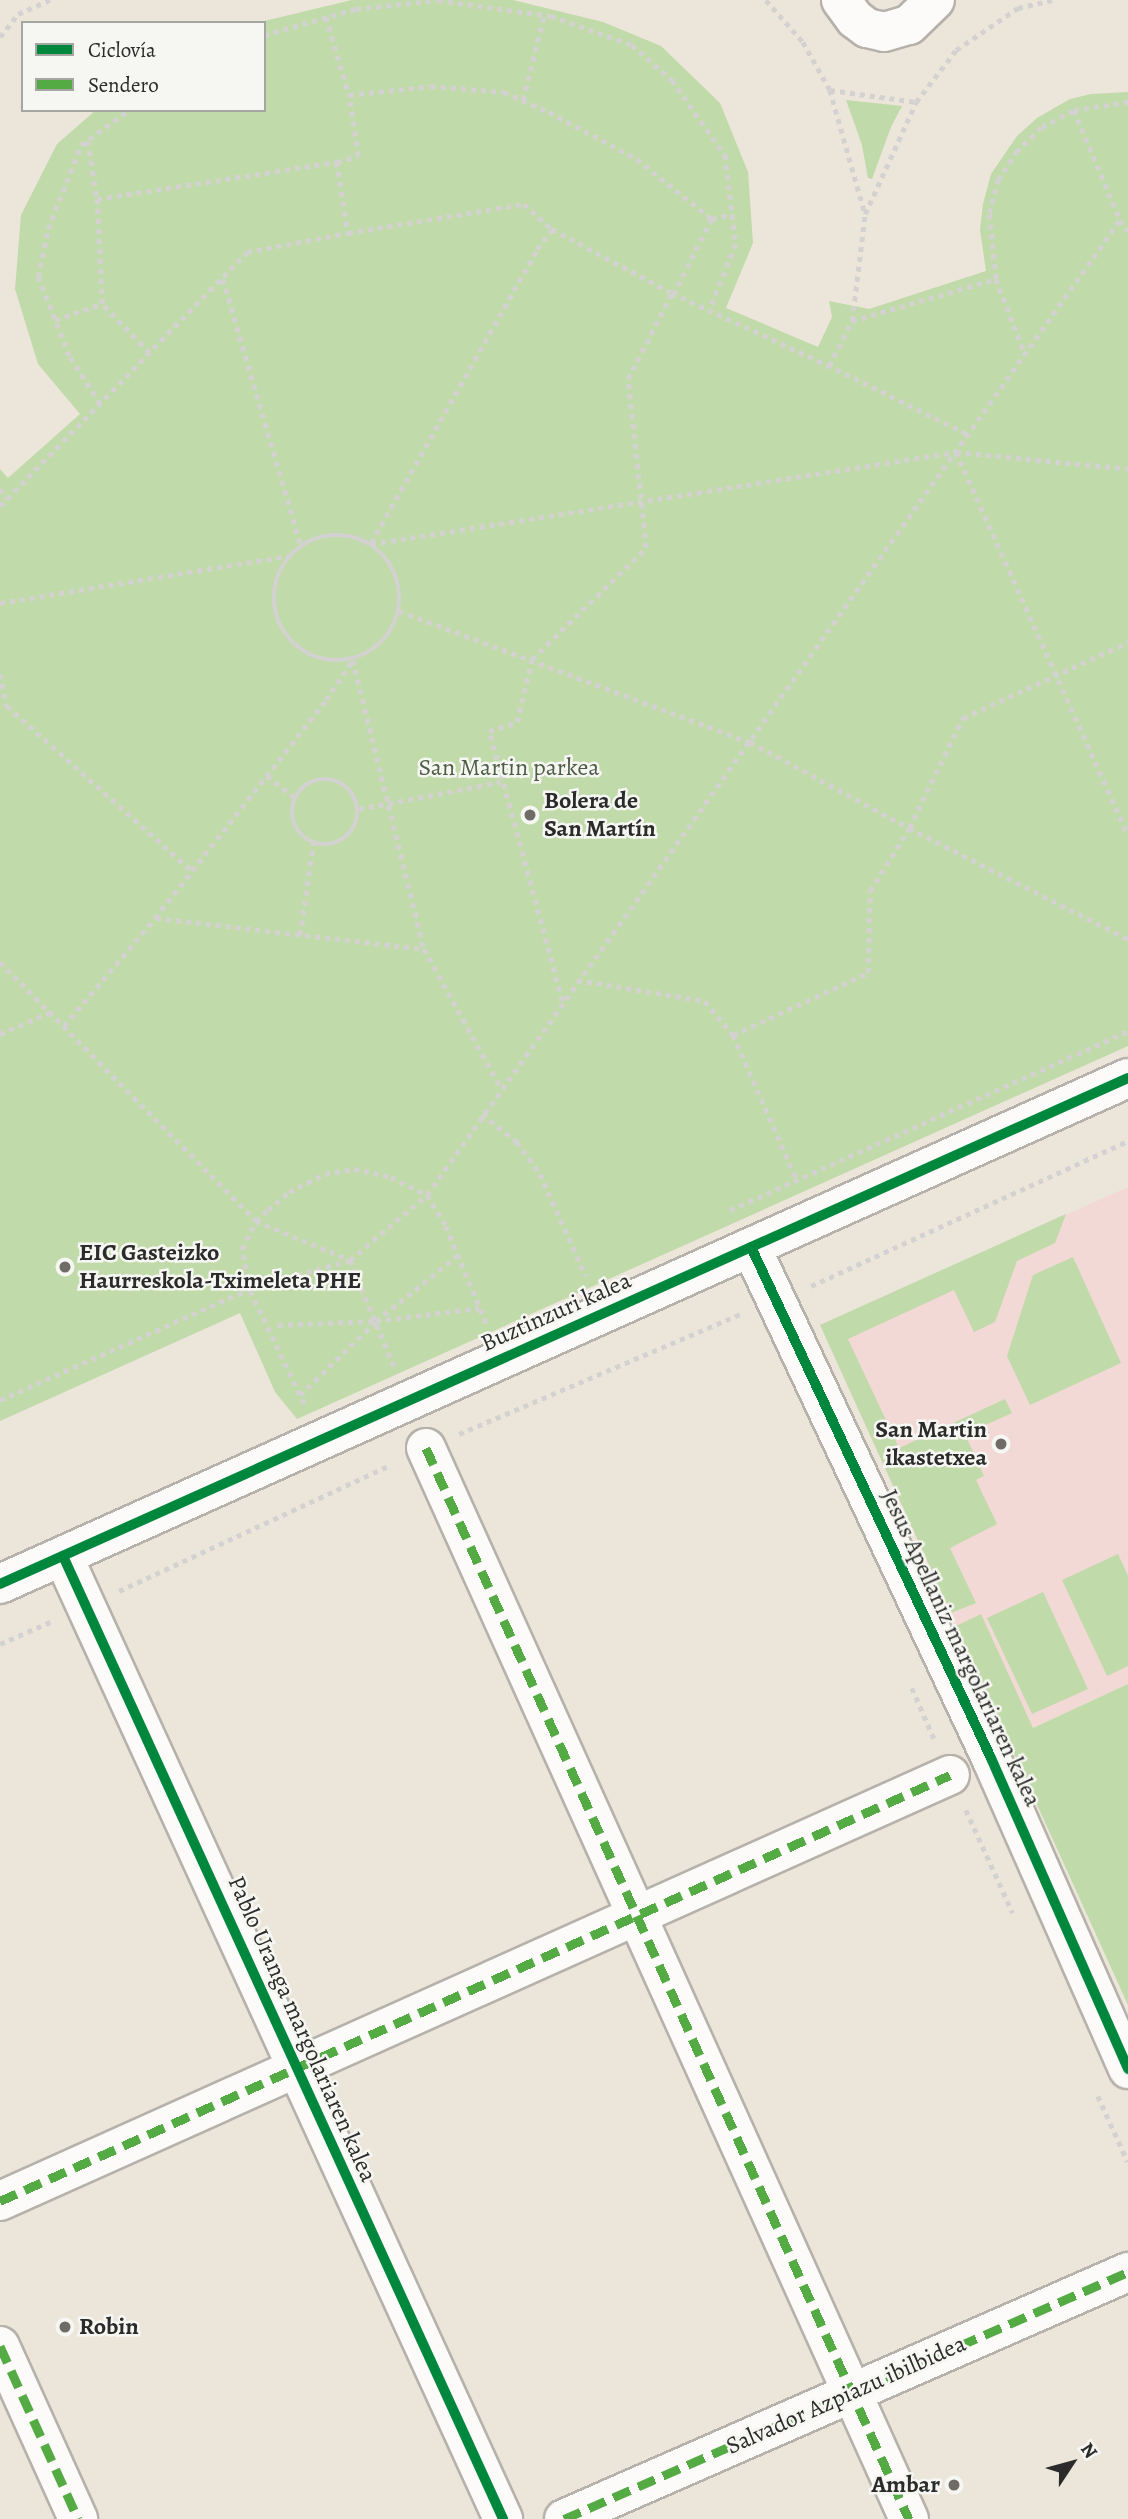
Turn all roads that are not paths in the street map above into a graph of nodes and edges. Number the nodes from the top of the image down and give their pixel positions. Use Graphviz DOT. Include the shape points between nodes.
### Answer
graph roads {
  1 [pos="841,0"];
  2 [pos="935,0"];
  3 [pos="1128,1078"];
  4 [pos="751,1247"];
  5 [pos="426,1448"];
  6 [pos="63,1556"];
  7 [pos="0,1584"];
  8 [pos="950,1775"];
  9 [pos="640,1916"];
  10 [pos="296,2068"];
  11 [pos="1128,2070"];
  12 [pos="0,2201"];
  13 [pos="1128,2272"];
  14 [pos="0,2346"];
  15 [pos="852,2392"];
  16 [pos="78,2519"];
  17 [pos="503,2519"];
  18 [pos="564,2519"];
  19 [pos="909,2519"];
  1 -- 2 [label="street" via="861,23 884,32 909,25"];
  3 -- 4 [label="street, Buztinzuri kalea"];
  4 -- 6 [label="street, Buztinzuri kalea"];
  4 -- 11 [label="street, Jesus Apellaniz margolariaren kalea" via="991,1758"];
  5 -- 9 [label="street"];
  6 -- 7 [label="street, Buztinzuri kalea"];
  6 -- 10 [label="street, Pablo Uranga margolariaren kalea"];
  8 -- 9 [label="street"];
  9 -- 10 [label="street"];
  9 -- 15 [label="street"];
  10 -- 12 [label="street"];
  10 -- 17 [label="street, Pablo Uranga margolariaren kalea"];
  13 -- 15 [label="street, Salvador Azpiazu ibilbidea"];
  14 -- 16 [label="street"];
  15 -- 18 [label="street, Salvador Azpiazu ibilbidea"];
  15 -- 19 [label="street"];
}
